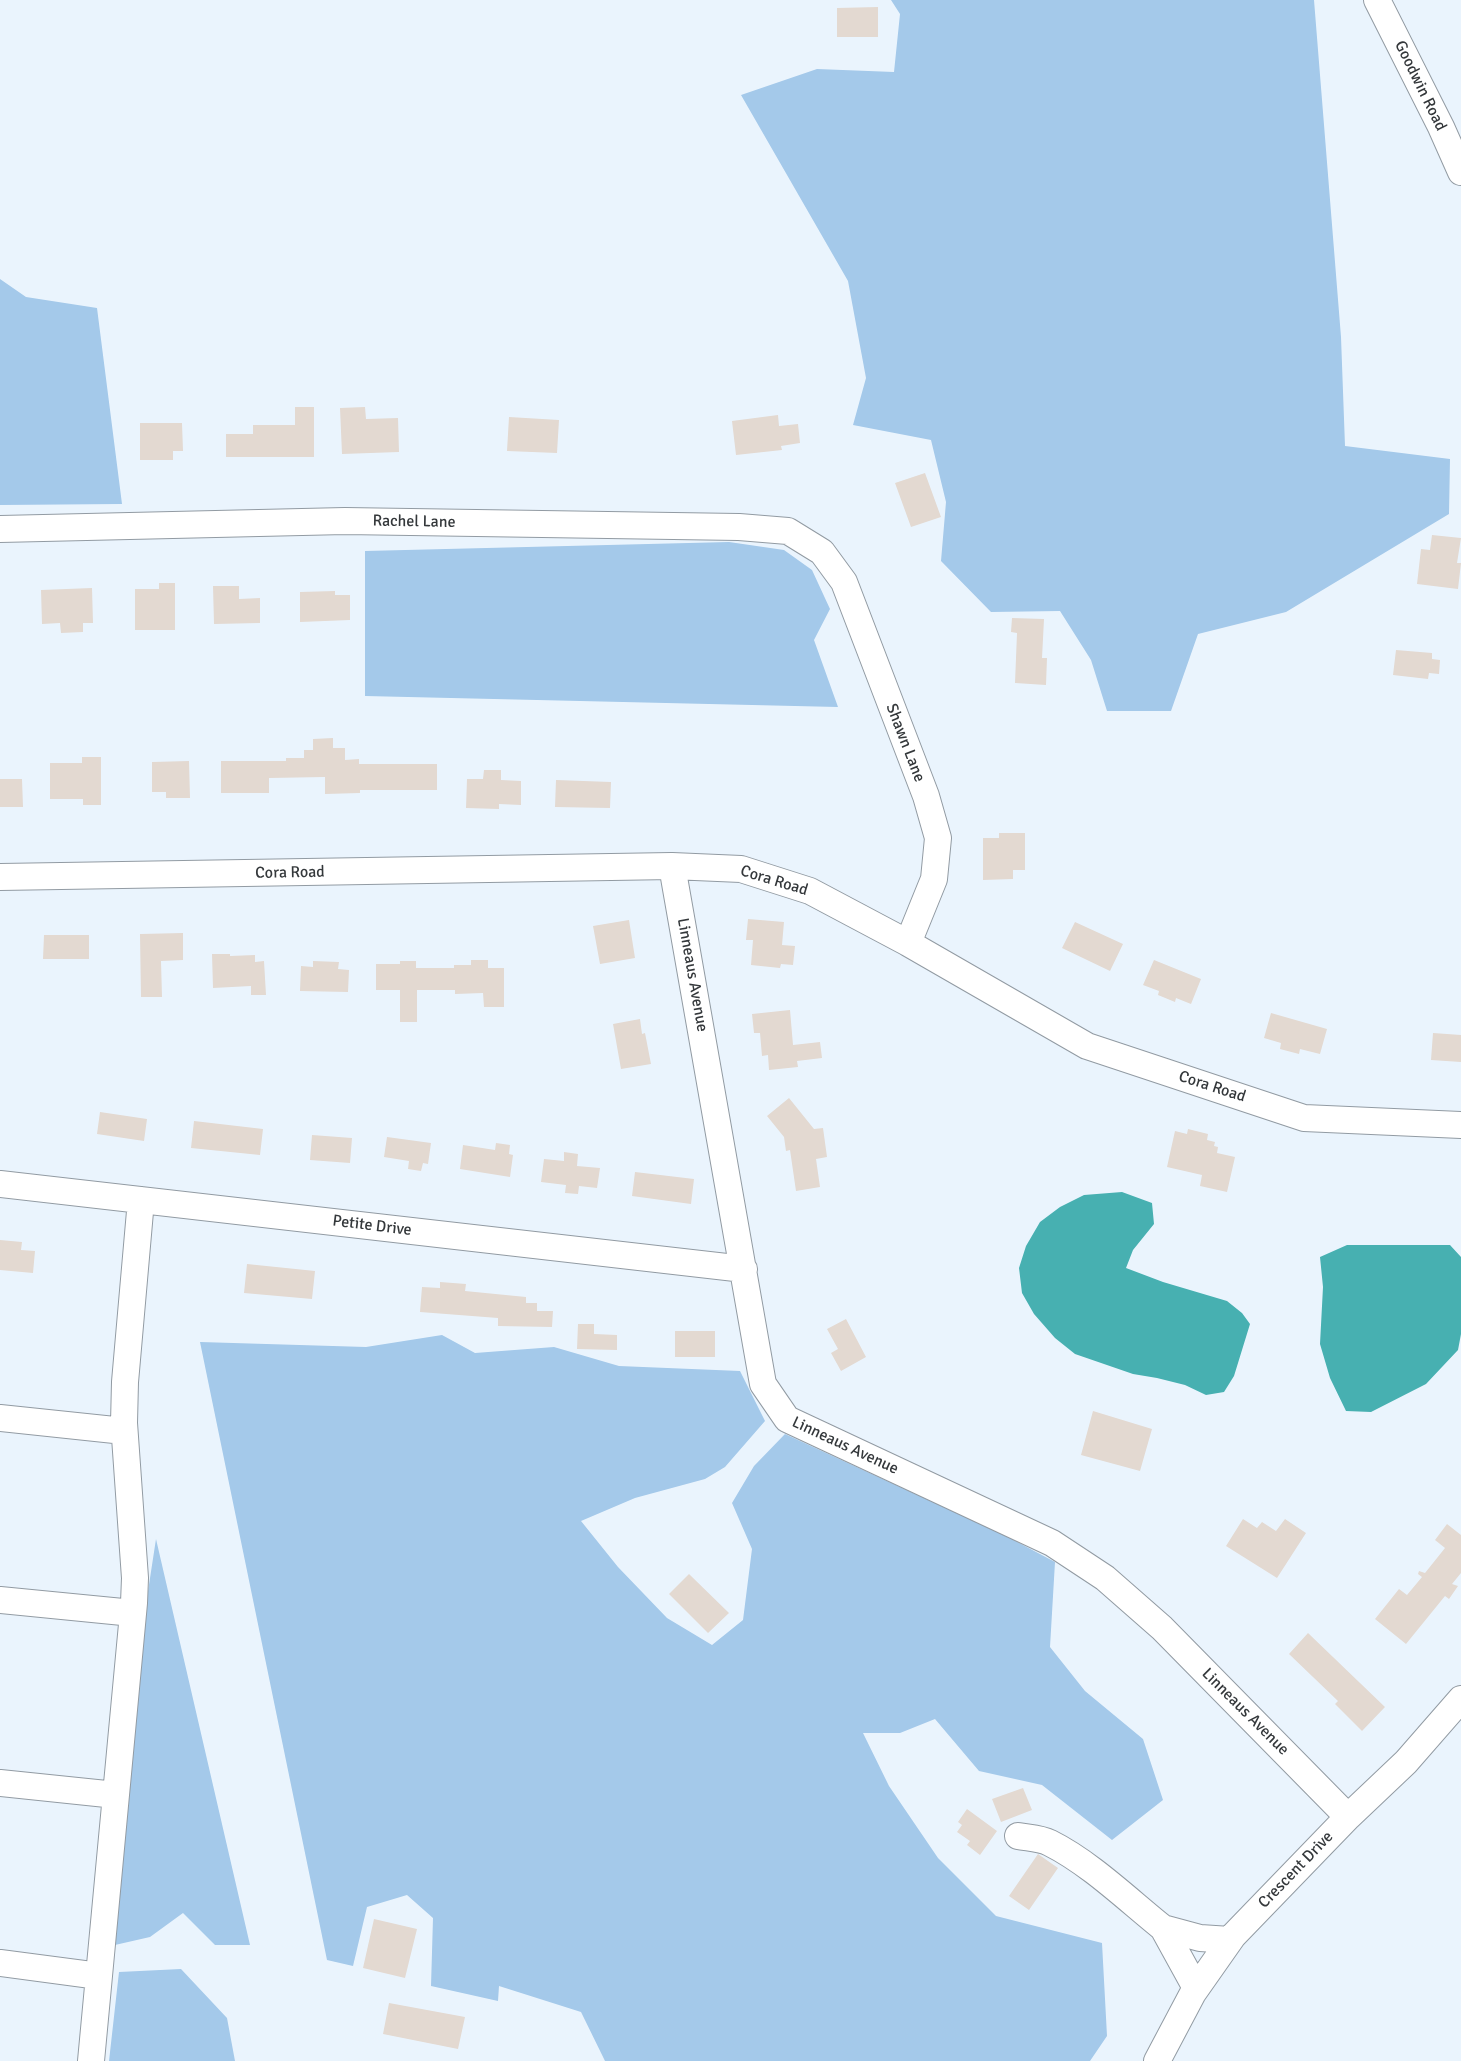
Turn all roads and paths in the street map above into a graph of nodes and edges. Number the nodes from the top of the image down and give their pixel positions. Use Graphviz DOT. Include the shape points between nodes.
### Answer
graph roads {
  1 [pos="1377,0"];
  2 [pos="1461,172"];
  3 [pos="0,529"];
  4 [pos="822,552"];
  5 [pos="672,866"];
  6 [pos="0,877"];
  7 [pos="908,943"];
  8 [pos="1461,1125"];
  9 [pos="0,1184"];
  10 [pos="141,1200"];
  11 [pos="744,1269"];
  12 [pos="0,1418"];
  13 [pos="124,1431"];
  14 [pos="0,1600"];
  15 [pos="133,1613"];
  16 [pos="1461,1699"];
  17 [pos="0,1783"];
  18 [pos="116,1795"];
  19 [pos="1348,1817"];
  20 [pos="1018,1836"];
  21 [pos="1163,1928"];
  22 [pos="1230,1940"];
  23 [pos="0,1963"];
  24 [pos="99,1976"];
  25 [pos="1196,1988"];
  26 [pos="91,2061"];
  27 [pos="1157,2061"];
  1 -- 2 [label="street, Goodwin Road"];
  3 -- 4 [label="street, Rachel Lane" via="345,521 739,527 788,531"];
  4 -- 7 [label="street, Shawn Lane" via="844,582 926,796 938,838 934,879"];
  5 -- 6 [label="street, Cora Road"];
  5 -- 7 [label="street, Cora Road" via="741,869 810,891"];
  5 -- 11 [label="street, Linneaus Avenue"];
  7 -- 8 [label="street, Cora Road" via="1087,1046 1283,1111 1305,1118"];
  9 -- 10 [label="street, Petite Drive"];
  10 -- 11 [label="street, Petite Drive"];
  10 -- 13 [label="street"];
  11 -- 19 [label="street, Linneaus Avenue" via="763,1384 788,1419 1052,1543 1106,1578 1162,1628"];
  12 -- 13 [label="street"];
  13 -- 15 [label="street" via="135,1578"];
  14 -- 15 [label="street"];
  15 -- 18 [label="street"];
  16 -- 19 [label="street, Crescent Drive" via="1406,1762"];
  17 -- 18 [label="street"];
  18 -- 24 [label="street"];
  19 -- 22 [label="street, Crescent Drive"];
  20 -- 21 [label="street" via="1040,1840 1060,1850"];
  21 -- 22 [label="street" via="1200,1938"];
  21 -- 25 [label="street"];
  22 -- 25 [label="street, Crescent Drive"];
  23 -- 24 [label="street"];
  24 -- 26 [label="street"];
  25 -- 27 [label="street, Crescent Drive"];
}
